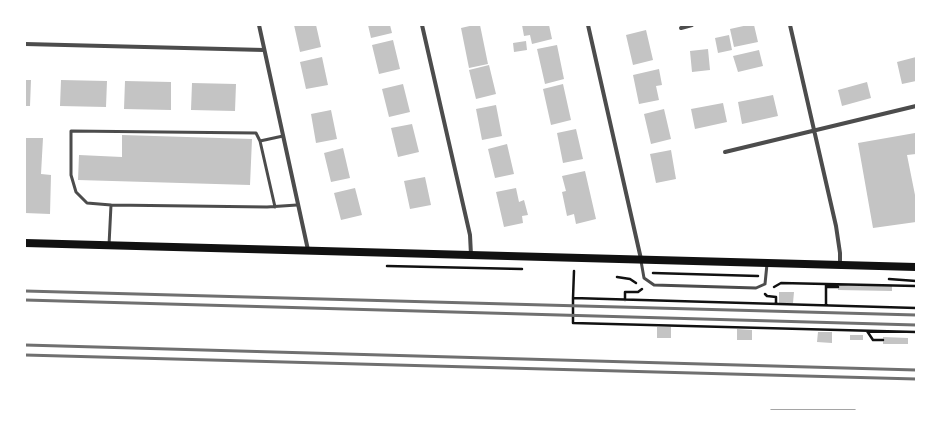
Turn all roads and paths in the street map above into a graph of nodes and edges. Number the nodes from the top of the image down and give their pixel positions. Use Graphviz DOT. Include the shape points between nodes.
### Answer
graph roads {
  1 [pos="259,25"];
  2 [pos="422,25"];
  3 [pos="588,25"];
  4 [pos="692,25"];
  5 [pos="790,25"];
  6 [pos="681,28"];
  7 [pos="25,44"];
  8 [pos="264,50"];
  9 [pos="916,106"];
  10 [pos="813,130"];
  11 [pos="283,136"];
  12 [pos="260,141"];
  13 [pos="725,152"];
  14 [pos="111,205"];
  15 [pos="297,205"];
  16 [pos="275,207"];
  17 [pos="25,243"];
  18 [pos="109,245"];
  19 [pos="308,251"];
  20 [pos="471,255"];
  21 [pos="641,259"];
  22 [pos="767,263"];
  23 [pos="840,265"];
  24 [pos="916,267"];
  25 [pos="574,271"];
  26 [pos="653,273"];
  27 [pos="757,276"];
  28 [pos="884,279"];
  29 [pos="916,281"];
  30 [pos="838,287"];
  31 [pos="642,289"];
  32 [pos="765,294"];
  33 [pos="573,298"];
  34 [pos="625,300"];
  35 [pos="776,304"];
  36 [pos="826,305"];
  37 [pos="916,308"];
  38 [pos="868,331"];
  39 [pos="916,332"];
  40 [pos="883,340"];
  41 [pos="771,411"];
  42 [pos="855,411"];
  1 -- 8 [label="street"];
  2 -- 20 [label="street" via="470,234"];
  3 -- 21 [label="street"];
  4 -- 6 [label="street"];
  5 -- 10 [label="street"];
  7 -- 8 [label="street"];
  8 -- 11 [label="street"];
  9 -- 10 [label="street"];
  10 -- 13 [label="street"];
  10 -- 23 [label="street" via="836,226"];
  11 -- 12 [label="lane"];
  11 -- 15 [label="street"];
  12 -- 14 [label="lane" via="256,133 71,131 71,175 76,192 87,203"];
  12 -- 16 [label="lane"];
  14 -- 16 [label="lane"];
  14 -- 18 [label="lane"];
  15 -- 16 [label="lane"];
  15 -- 19 [label="street"];
  17 -- 18 [label="main road"];
  18 -- 19 [label="main road"];
  19 -- 20 [label="main road"];
  20 -- 21 [label="main road"];
  21 -- 22 [label="main road"];
  21 -- 22 [label="lane" via="643,276 654,285 759,288 765,284"];
  22 -- 23 [label="main road"];
  23 -- 24 [label="main road"];
  25 -- 33 [label="path"];
  26 -- 27 [label="path"];
  28 -- 29 [label="path"];
  30 -- 36 [label="path" via="826,285"];
  31 -- 34 [label="path" via="638,292 625,292"];
  32 -- 35 [label="path" via="776,297"];
  33 -- 34 [label="path"];
  33 -- 38 [label="path" via="573,323"];
  34 -- 35 [label="path"];
  35 -- 36 [label="path"];
  36 -- 37 [label="path"];
  38 -- 39 [label="path"];
  38 -- 40 [label="path" via="873,340"];
  41 -- 42 [label="lane"];
}
